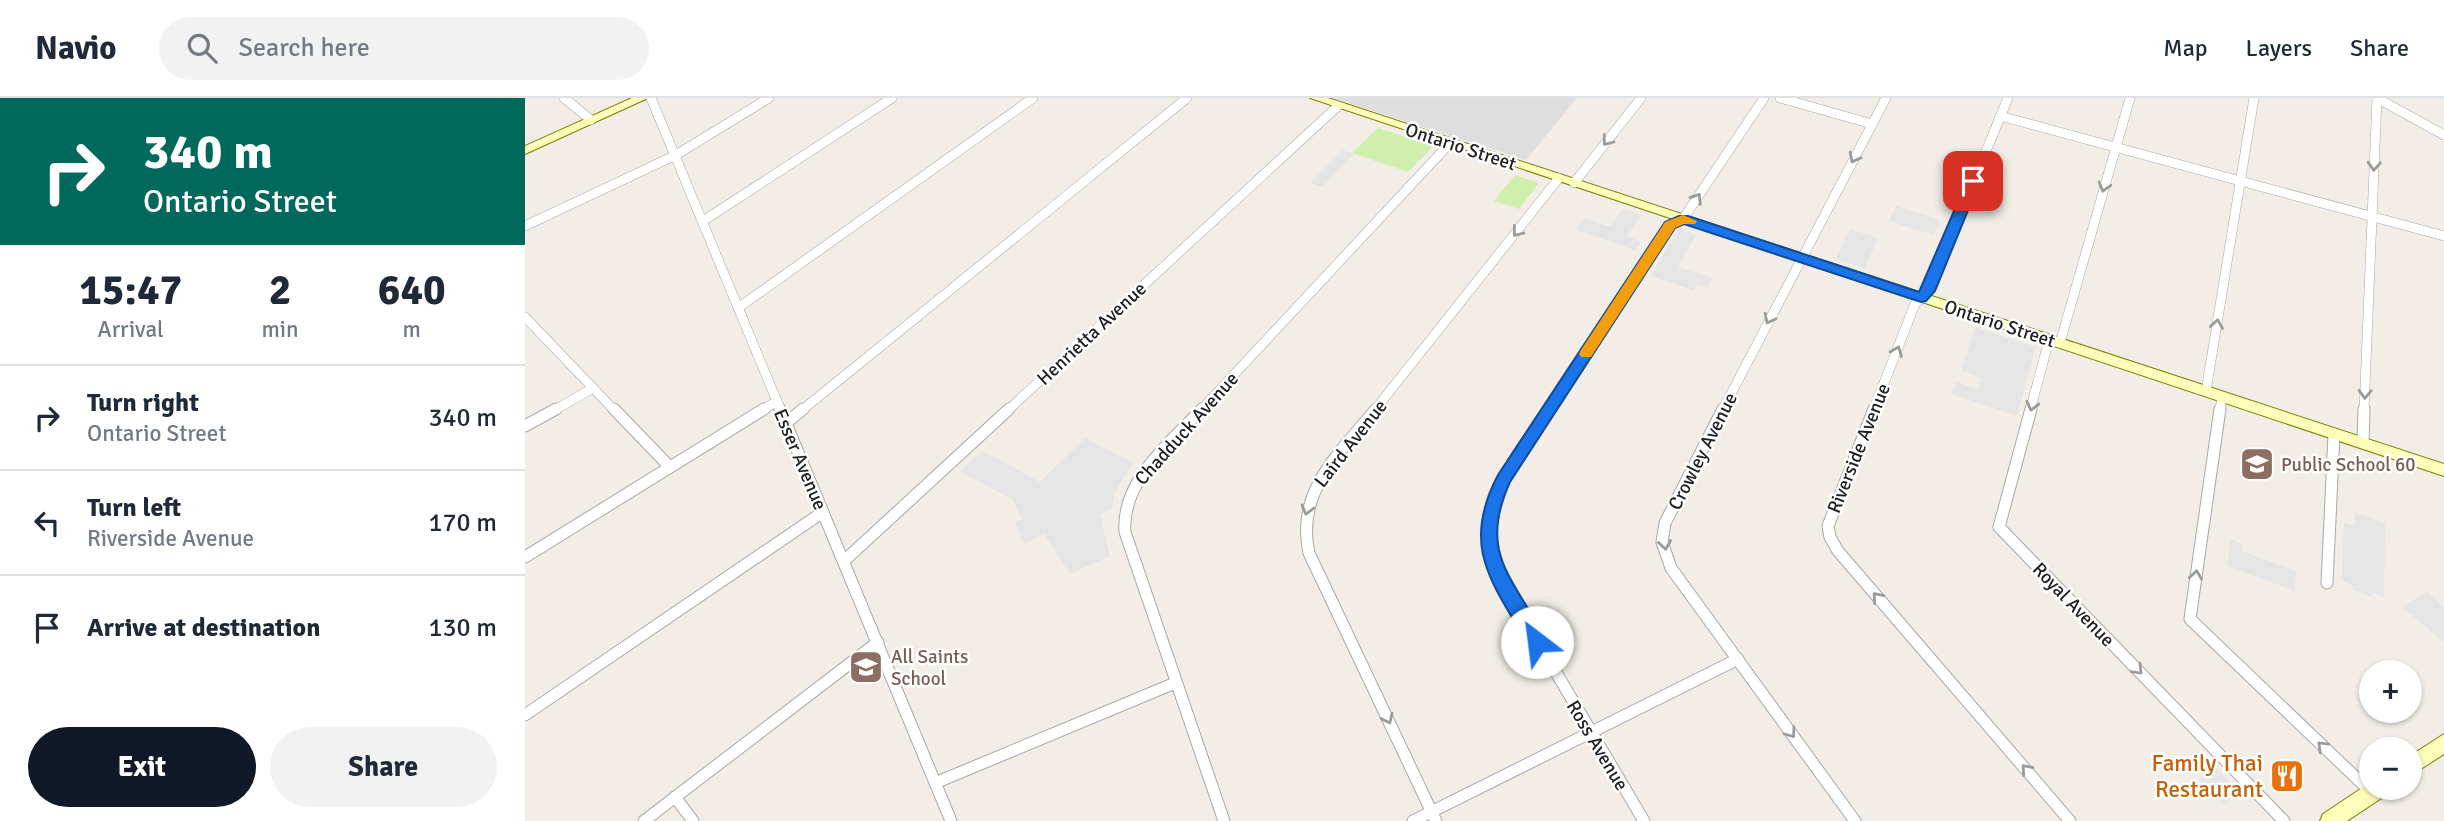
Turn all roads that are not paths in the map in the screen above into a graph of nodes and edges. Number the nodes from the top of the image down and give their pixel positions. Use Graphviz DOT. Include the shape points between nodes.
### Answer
graph roads {
  1 [pos="564,98"];
  2 [pos="642,98"];
  3 [pos="651,98"];
  4 [pos="769,98"];
  5 [pos="892,98"];
  6 [pos="1033,98"];
  7 [pos="1187,98"];
  8 [pos="1316,98"];
  9 [pos="1641,98"];
  10 [pos="1763,98"];
  11 [pos="1780,98"];
  12 [pos="1886,98"];
  13 [pos="2008,98"];
  14 [pos="2130,98"];
  15 [pos="2254,98"];
  16 [pos="2377,98"];
  17 [pos="1338,106"];
  18 [pos="2000,116"];
  19 [pos="591,120"];
  20 [pos="1872,124"];
  21 [pos="2444,135"];
  22 [pos="1451,142"];
  23 [pos="2115,147"];
  24 [pos="525,150"];
  25 [pos="675,155"];
  26 [pos="1559,178"];
  27 [pos="2240,181"];
  28 [pos="1574,183"];
  29 [pos="2371,216"];
  30 [pos="1683,219"];
  31 [pos="703,222"];
  32 [pos="525,226"];
  33 [pos="2444,236"];
  34 [pos="1800,258"];
  35 [pos="1921,298"];
  36 [pos="738,308"];
  37 [pos="525,318"];
  38 [pos="2055,342"];
  39 [pos="593,388"];
  40 [pos="2206,391"];
  41 [pos="2222,397"];
  42 [pos="777,401"];
  43 [pos="786,423"];
  44 [pos="525,426"];
  45 [pos="2334,433"];
  46 [pos="2363,443"];
  47 [pos="670,467"];
  48 [pos="2444,470"];
  49 [pos="823,512"];
  50 [pos="525,556"];
  51 [pos="844,561"];
  52 [pos="2327,583"];
  53 [pos="878,642"];
  54 [pos="1738,659"];
  55 [pos="1175,683"];
  56 [pos="525,715"];
  57 [pos="1591,733"];
  58 [pos="2444,743"];
  59 [pos="2422,759"];
  60 [pos="2359,775"];
  61 [pos="935,783"];
  62 [pos="675,797"];
  63 [pos="2360,800"];
  64 [pos="1434,817"];
  65 [pos="644,821"];
  66 [pos="693,821"];
  67 [pos="951,821"];
  68 [pos="1224,821"];
  69 [pos="1413,821"];
  70 [pos="1644,821"];
  71 [pos="1855,821"];
  72 [pos="2070,821"];
  73 [pos="2284,821"];
  74 [pos="2330,821"];
  1 -- 19 [label="street"];
  2 -- 19 [label="street"];
  3 -- 25 [label="street, Esser Avenue"];
  4 -- 25 [label="street"];
  5 -- 31 [label="street"];
  6 -- 36 [label="street"];
  7 -- 43 [label="street"];
  8 -- 17 [label="street, Ontario Street"];
  9 -- 28 [label="street, one-way"];
  30 -- 10 [label="street, Ross Avenue, one-way"];
  11 -- 20 [label="street"];
  12 -- 20 [label="street, Crowley Avenue"];
  13 -- 18 [label="street, Riverside Avenue"];
  14 -- 23 [label="street"];
  15 -- 27 [label="street"];
  16 -- 21 [label="street"];
  16 -- 29 [label="street, one-way"];
  17 -- 22 [label="street, Ontario Street"];
  17 -- 51 [label="street, Henrietta Avenue"];
  18 -- 23 [label="street"];
  18 -- 35 [label="street, Riverside Avenue" via="1928,291"];
  19 -- 24 [label="street"];
  20 -- 34 [label="street, Crowley Avenue, one-way"];
  22 -- 26 [label="street, Ontario Street"];
  22 -- 55 [label="street, Chadduck Avenue" via="1133,486 1123,523"];
  23 -- 27 [label="street"];
  23 -- 38 [label="street, one-way"];
  25 -- 31 [label="street, Esser Avenue"];
  25 -- 32 [label="street"];
  26 -- 28 [label="street, Ontario Street"];
  26 -- 64 [label="street, Laird Avenue, one-way" via="1320,479 1306,507 1303,524 1309,553"];
  27 -- 29 [label="street"];
  40 -- 27 [label="street, one-way"];
  28 -- 30 [label="street, Ontario Street"];
  29 -- 33 [label="street"];
  29 -- 46 [label="street, one-way"];
  30 -- 34 [label="street, Ontario Street"];
  30 -- 57 [label="street, Ross Avenue" via="1670,225 1495,494 1489,515 1488,538 1496,571"];
  31 -- 36 [label="street, Esser Avenue"];
  34 -- 35 [label="street, Ontario Street"];
  34 -- 54 [label="street, Crowley Avenue, one-way" via="1663,532 1671,568"];
  35 -- 38 [label="street, Ontario Street"];
  72 -- 35 [label="street, Riverside Avenue, one-way" via="1830,537 1829,517"];
  36 -- 42 [label="street, Esser Avenue"];
  37 -- 39 [label="street"];
  38 -- 40 [label="street, Ontario Street"];
  38 -- 73 [label="street, Royal Avenue, one-way" via="1999,527"];
  39 -- 44 [label="street"];
  39 -- 47 [label="street"];
  40 -- 41 [label="street, Ontario Street"];
  41 -- 45 [label="street, Ontario Street"];
  60 -- 41 [label="street, one-way" via="2190,619"];
  42 -- 43 [label="street, Esser Avenue"];
  42 -- 47 [label="street"];
  43 -- 49 [label="street, Esser Avenue"];
  45 -- 46 [label="street, Ontario Street"];
  45 -- 52 [label="street"];
  46 -- 48 [label="street, Ontario Street"];
  47 -- 50 [label="street"];
  49 -- 51 [label="street, Esser Avenue"];
  49 -- 56 [label="street"];
  51 -- 53 [label="street, Esser Avenue"];
  53 -- 61 [label="street, Esser Avenue"];
  53 -- 62 [label="street"];
  54 -- 57 [label="street"];
  54 -- 71 [label="street, Crowley Avenue, one-way"];
  55 -- 61 [label="street"];
  55 -- 68 [label="street, Chadduck Avenue"];
  57 -- 64 [label="street"];
  57 -- 70 [label="street, Ross Avenue"];
  58 -- 59 [label="street"];
  61 -- 67 [label="street, Esser Avenue"];
  62 -- 65 [label="street"];
  62 -- 66 [label="street"];
  63 -- 74 [label="street"];
  64 -- 69 [label="street"];
}
